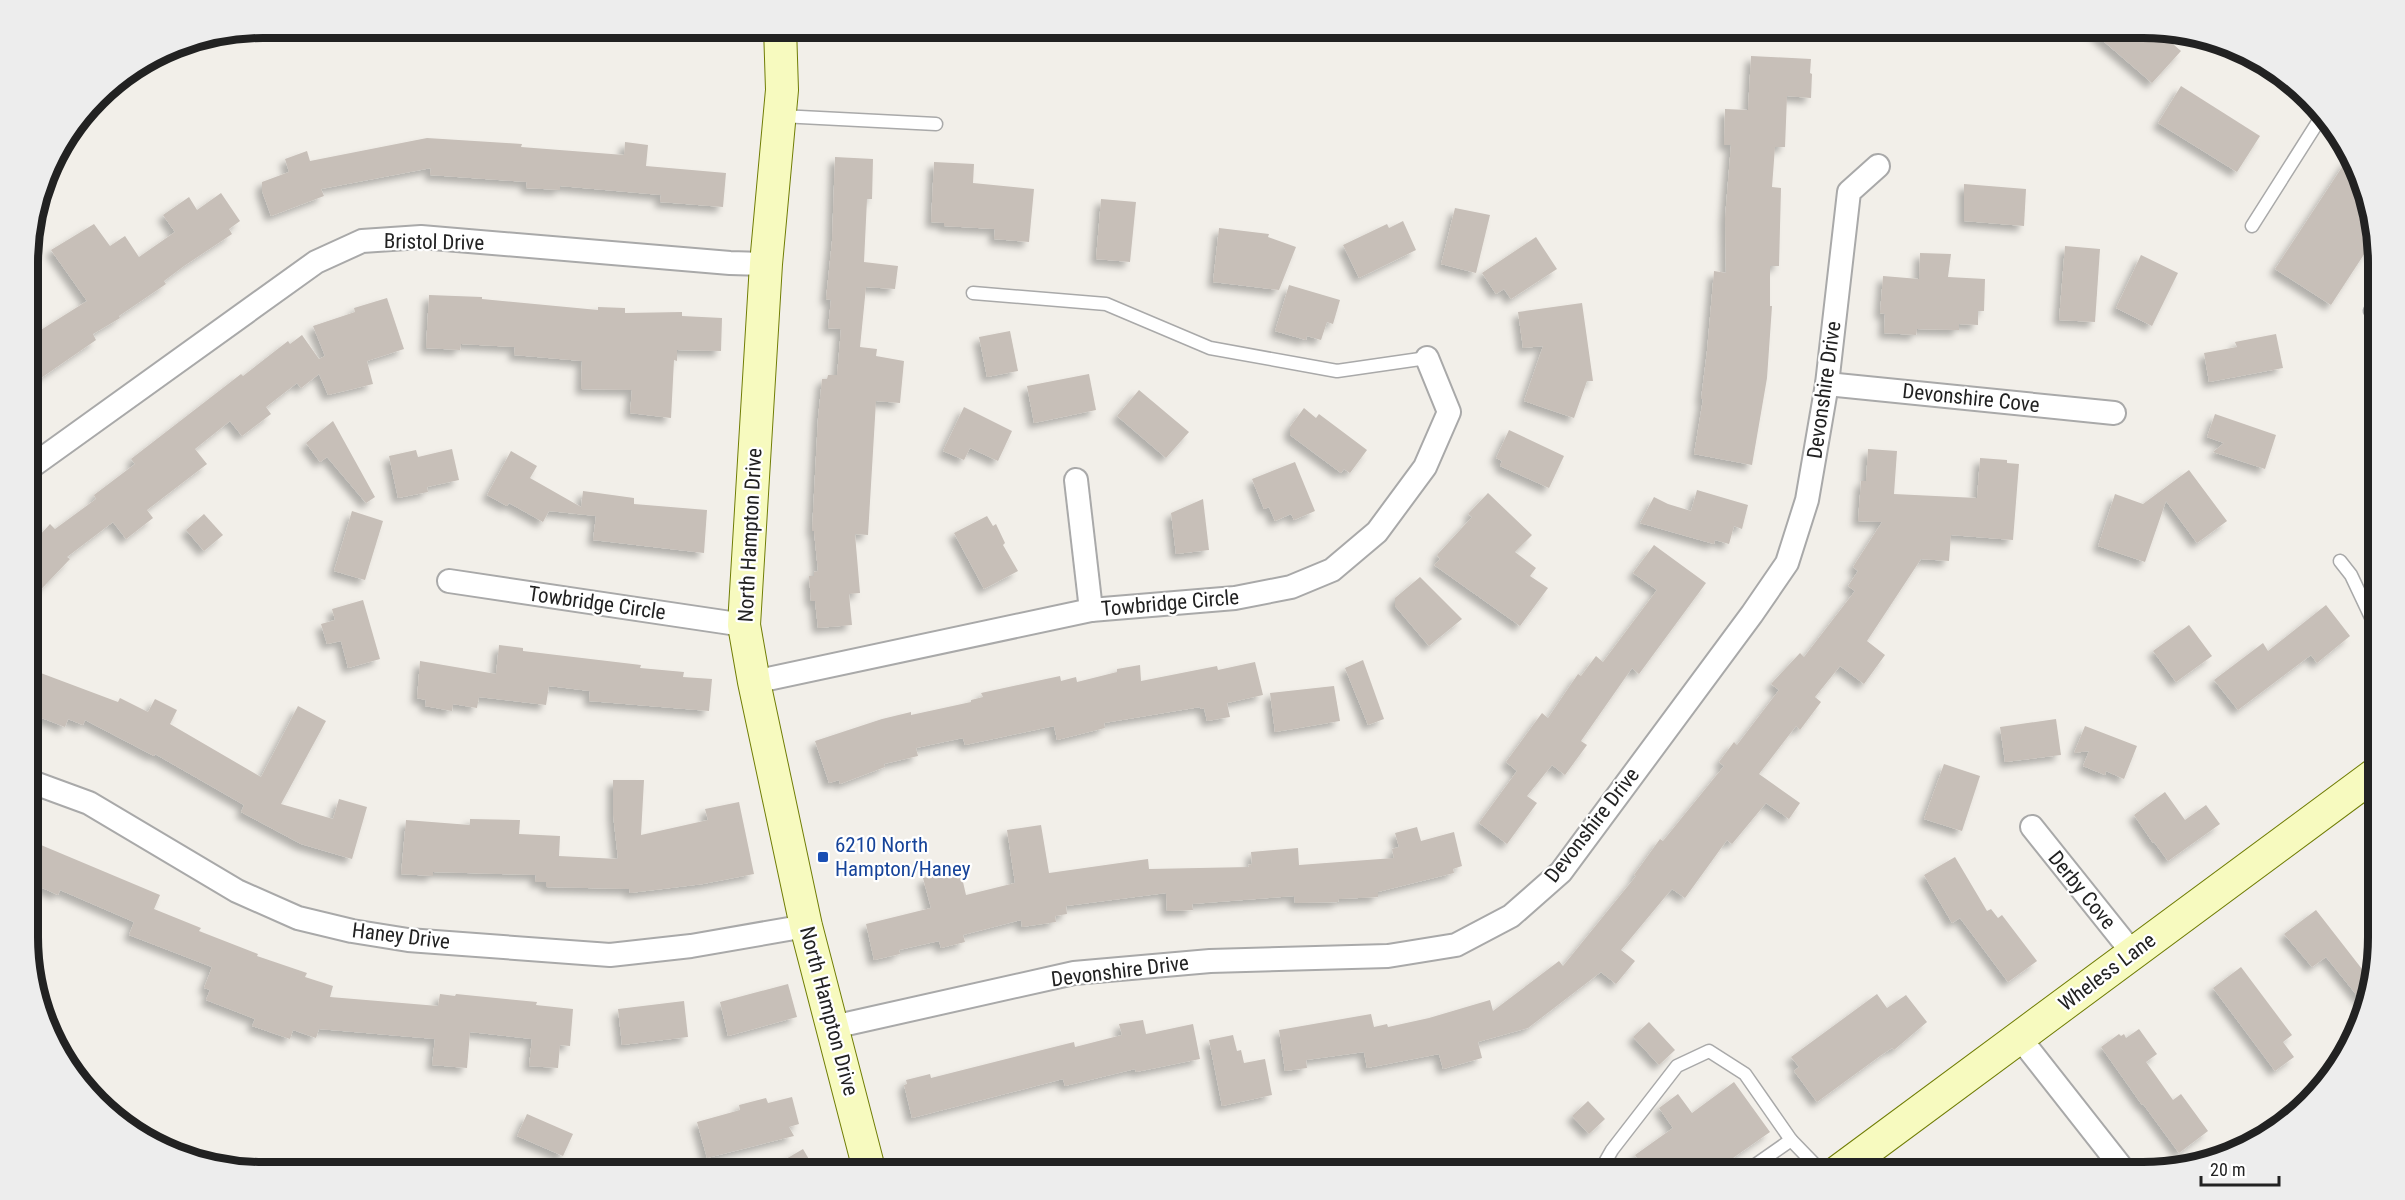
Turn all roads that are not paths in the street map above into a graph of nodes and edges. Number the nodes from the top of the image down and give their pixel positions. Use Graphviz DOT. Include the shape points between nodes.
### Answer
graph roads {
  1 [pos="780,38"];
  2 [pos="780,116"];
  3 [pos="2318,122"];
  4 [pos="936,124"];
  5 [pos="1878,166"];
  6 [pos="2252,226"];
  7 [pos="766,264"];
  8 [pos="974,293"];
  9 [pos="1426,358"];
  10 [pos="1827,384"];
  11 [pos="2114,413"];
  12 [pos="38,462"];
  13 [pos="1076,480"];
  14 [pos="2340,561"];
  15 [pos="449,581"];
  16 [pos="1091,610"];
  17 [pos="2368,614"];
  18 [pos="744,625"];
  19 [pos="754,682"];
  20 [pos="2368,779"];
  21 [pos="38,784"];
  22 [pos="2032,827"];
  23 [pos="806,926"];
  24 [pos="2132,952"];
  25 [pos="833,1028"];
  26 [pos="2019,1036"];
  27 [pos="1791,1140"];
  28 [pos="867,1162"];
  29 [pos="1605,1162"];
  30 [pos="1760,1162"];
  31 [pos="1812,1162"];
  32 [pos="1851,1162"];
  33 [pos="2117,1162"];
  1 -- 2 [label="street, North Hampton Drive"];
  2 -- 4 [label="lane"];
  2 -- 7 [label="street, North Hampton Drive"];
  3 -- 6 [label="lane"];
  5 -- 10 [label="street, Devonshire Drive" via="1849,192"];
  7 -- 12 [label="street, Bristol Drive" via="421,237 362,241 316,262"];
  7 -- 18 [label="street, North Hampton Drive"];
  8 -- 9 [label="lane" via="1106,304 1210,348 1337,371"];
  9 -- 16 [label="street, Towbridge Circle" via="1449,412 1425,467 1377,532 1332,570 1292,587 1235,598"];
  10 -- 11 [label="street, Devonshire Cove"];
  10 -- 25 [label="street, Devonshire Drive" via="1807,500 1787,563 1561,872 1511,916 1456,945 1388,956 1210,961 1074,974"];
  13 -- 16 [label="street"];
  14 -- 17 [label="lane" via="2351,575"];
  15 -- 18 [label="street, Towbridge Circle"];
  16 -- 19 [label="street, Towbridge Circle"];
  18 -- 19 [label="street, North Hampton Drive"];
  19 -- 23 [label="street, North Hampton Drive"];
  20 -- 24 [label="street, Wheless Lane"];
  21 -- 23 [label="street, Haney Drive" via="89,803 237,891 298,918 352,931 408,940 610,955"];
  22 -- 24 [label="street, Derby Cove"];
  23 -- 25 [label="street, North Hampton Drive"];
  24 -- 26 [label="street, Wheless Lane"];
  25 -- 28 [label="street, North Hampton Drive"];
  26 -- 32 [label="street, Wheless Lane"];
  26 -- 33 [label="street"];
  27 -- 29 [label="lane" via="1745,1074 1709,1051 1677,1066"];
  27 -- 30 [label="lane"];
  27 -- 31 [label="lane"];
}
